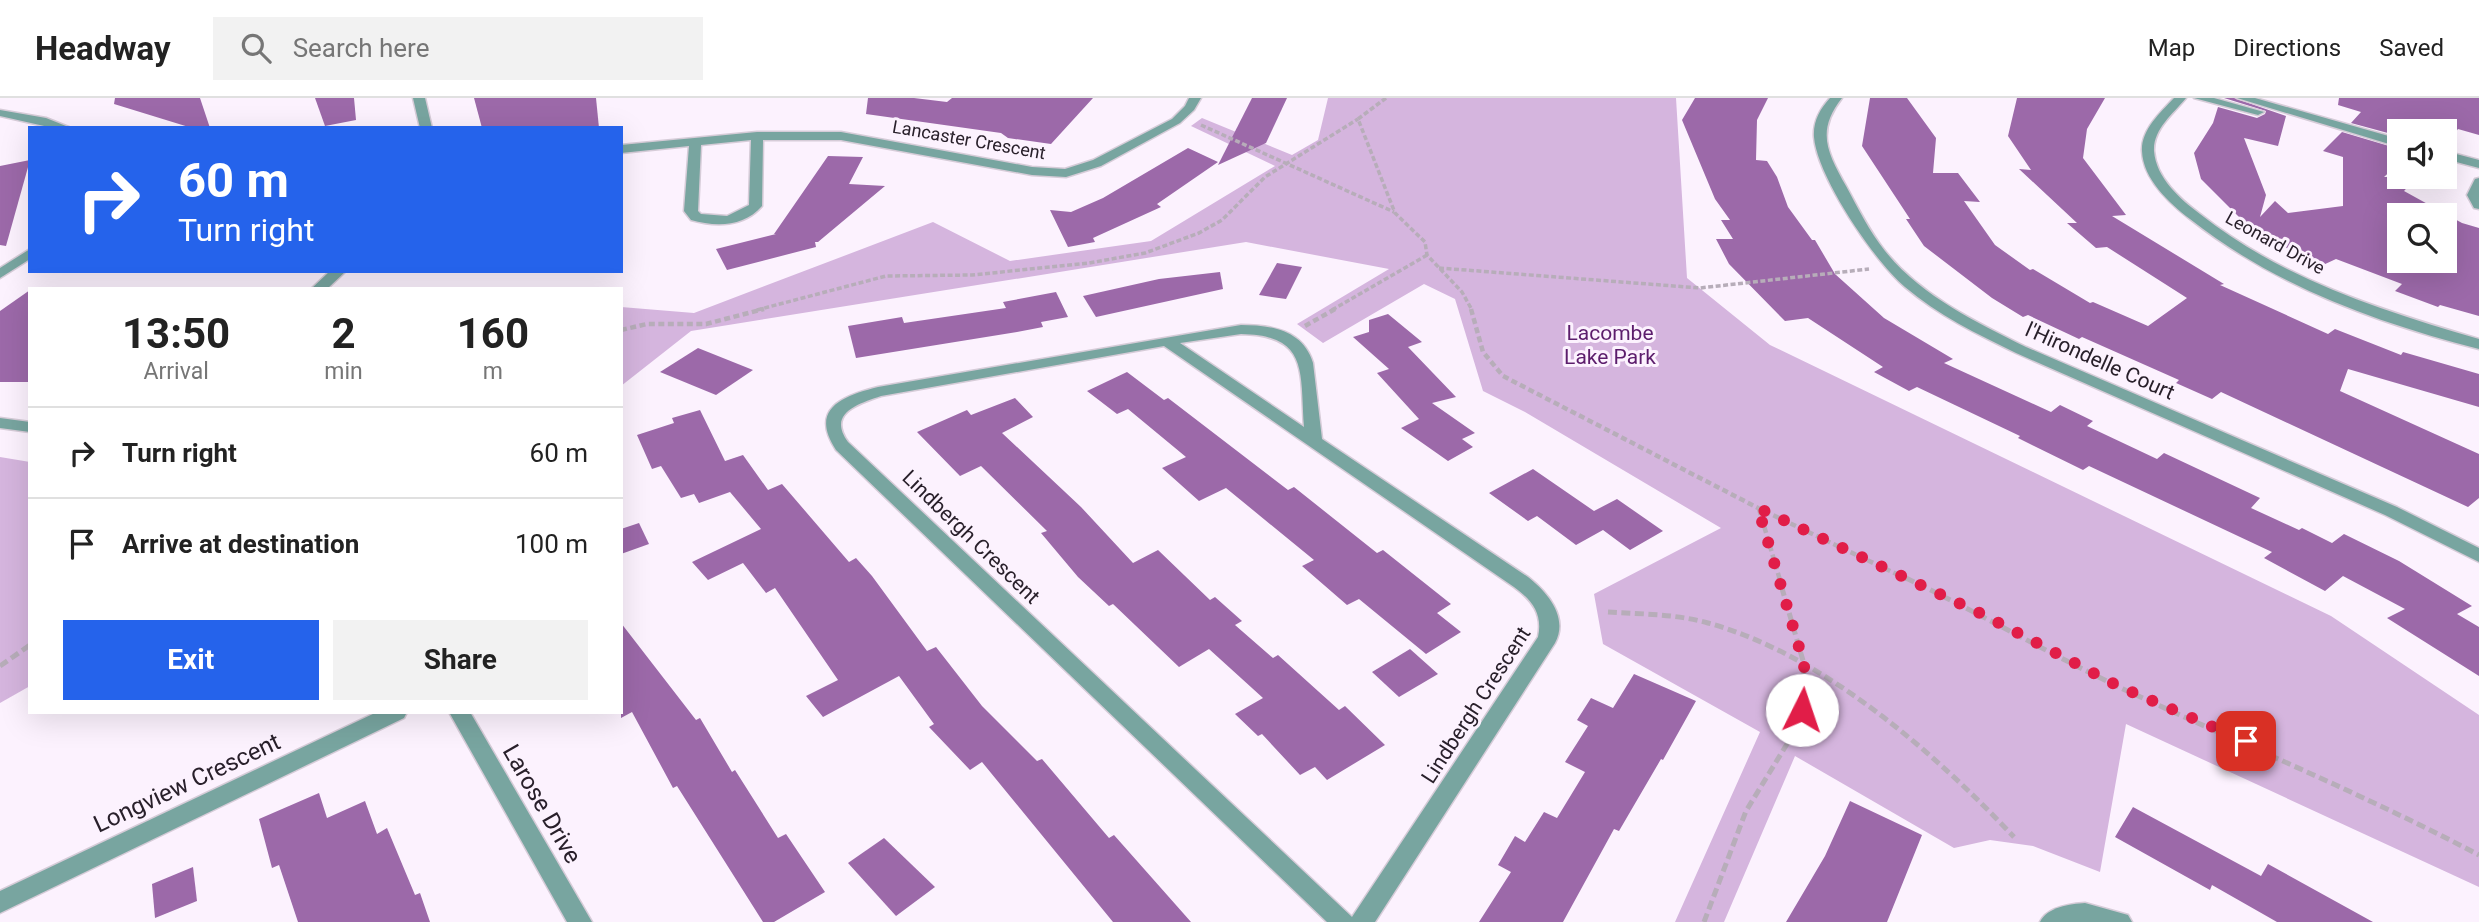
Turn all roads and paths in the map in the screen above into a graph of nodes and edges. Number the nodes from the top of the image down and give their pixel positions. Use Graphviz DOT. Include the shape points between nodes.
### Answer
graph roads {
  1 [pos="419,98"];
  2 [pos="1195,98"];
  3 [pos="1386,98"];
  4 [pos="1836,98"];
  5 [pos="2180,98"];
  6 [pos="2200,98"];
  7 [pos="2244,98"];
  8 [pos="0,113"];
  9 [pos="1358,119"];
  10 [pos="1194,121"];
  11 [pos="2333,125"];
  12 [pos="59,126"];
  13 [pos="426,126"];
  14 [pos="757,136"];
  15 [pos="2387,139"];
  16 [pos="695,141"];
  17 [pos="623,149"];
  18 [pos="2457,158"];
  19 [pos="1284,164"];
  20 [pos="2479,164"];
  21 [pos="2479,182"];
  22 [pos="2479,205"];
  23 [pos="1395,212"];
  24 [pos="28,254"];
  25 [pos="1427,255"];
  26 [pos="1892,266"];
  27 [pos="1438,268"];
  28 [pos="337,273"];
  29 [pos="0,274"];
  30 [pos="320,287"];
  31 [pos="623,330"];
  32 [pos="1296,332"];
  33 [pos="1167,341"];
  34 [pos="2479,344"];
  35 [pos="0,424"];
  36 [pos="28,427"];
  37 [pos="1314,441"];
  38 [pos="1758,508"];
  39 [pos="2479,556"];
  40 [pos="1608,612"];
  41 [pos="28,646"];
  42 [pos="1804,664"];
  43 [pos="0,666"];
  44 [pos="393,714"];
  45 [pos="460,714"];
  46 [pos="2014,837"];
  47 [pos="2479,855"];
  48 [pos="0,903"];
  49 [pos="580,922"];
  50 [pos="1343,922"];
  51 [pos="1362,922"];
  52 [pos="1704,922"];
  53 [pos="2052,922"];
  54 [pos="2120,922"];
  1 -- 13 [label="street"];
  2 -- 14 [label="street, Lancaster Crescent" via="1176,121 1097,163 1066,173 1032,172 841,136"];
  3 -- 9 [label="path"];
  4 -- 26 [label="street, l'Hirondelle Court" via="1819,124 1822,152 1866,233"];
  5 -- 34 [label="street, Leonard Drive" via="2152,132 2148,153 2158,179 2194,217 2254,258 2311,286"];
  6 -- 11 [label="street"];
  7 -- 11 [label="street"];
  8 -- 12 [label="street"];
  9 -- 19 [label="path"];
  9 -- 23 [label="path"];
  10 -- 19 [label="path"];
  11 -- 15 [label="street"];
  14 -- 16 [label="street, Lancaster Crescent"];
  14 -- 16 [label="street" via="755,206 748,213 717,221 696,217 691,211"];
  16 -- 17 [label="street, Lancaster Crescent"];
  18 -- 20 [label="street"];
  19 -- 23 [label="path"];
  19 -- 31 [label="path" via="1222,220 1145,253 972,275 886,276 706,324 647,324"];
  21 -- 22 [label="street" via="2473,195"];
  23 -- 25 [label="path" via="1425,242"];
  24 -- 29 [label="street"];
  25 -- 27 [label="path"];
  25 -- 32 [label="path"];
  26 -- 27 [label="path" via="1700,288"];
  26 -- 39 [label="street, l'Hirondelle Court" via="1929,298 2000,340 2391,511"];
  27 -- 38 [label="path" via="1451,277 1470,303 1483,352 1503,376"];
  28 -- 30 [label="street"];
  33 -- 37 [label="street, Lindbergh Crescent"];
  33 -- 37 [label="street, Lindbergh Crescent" via="1247,328 1285,338 1303,356"];
  33 -- 50 [label="street, Lindbergh Crescent" via="878,392 838,412 832,420 832,433"];
  35 -- 36 [label="street"];
  37 -- 51 [label="street, Lindbergh Crescent" via="1527,586 1550,621 1548,638"];
  38 -- 42 [label="path"];
  38 -- 47 [label="path" via="1982,614 2120,687 2271,752"];
  40 -- 42 [label="path" via="1708,623"];
  41 -- 43 [label="path"];
  42 -- 46 [label="path" via="1906,733"];
  42 -- 52 [label="path" via="1804,700 1794,733 1746,810"];
  44 -- 48 [label="street, Longview Crescent"];
  45 -- 49 [label="street, Larose Drive"];
  53 -- 54 [label="street" via="2081,913"];
}
